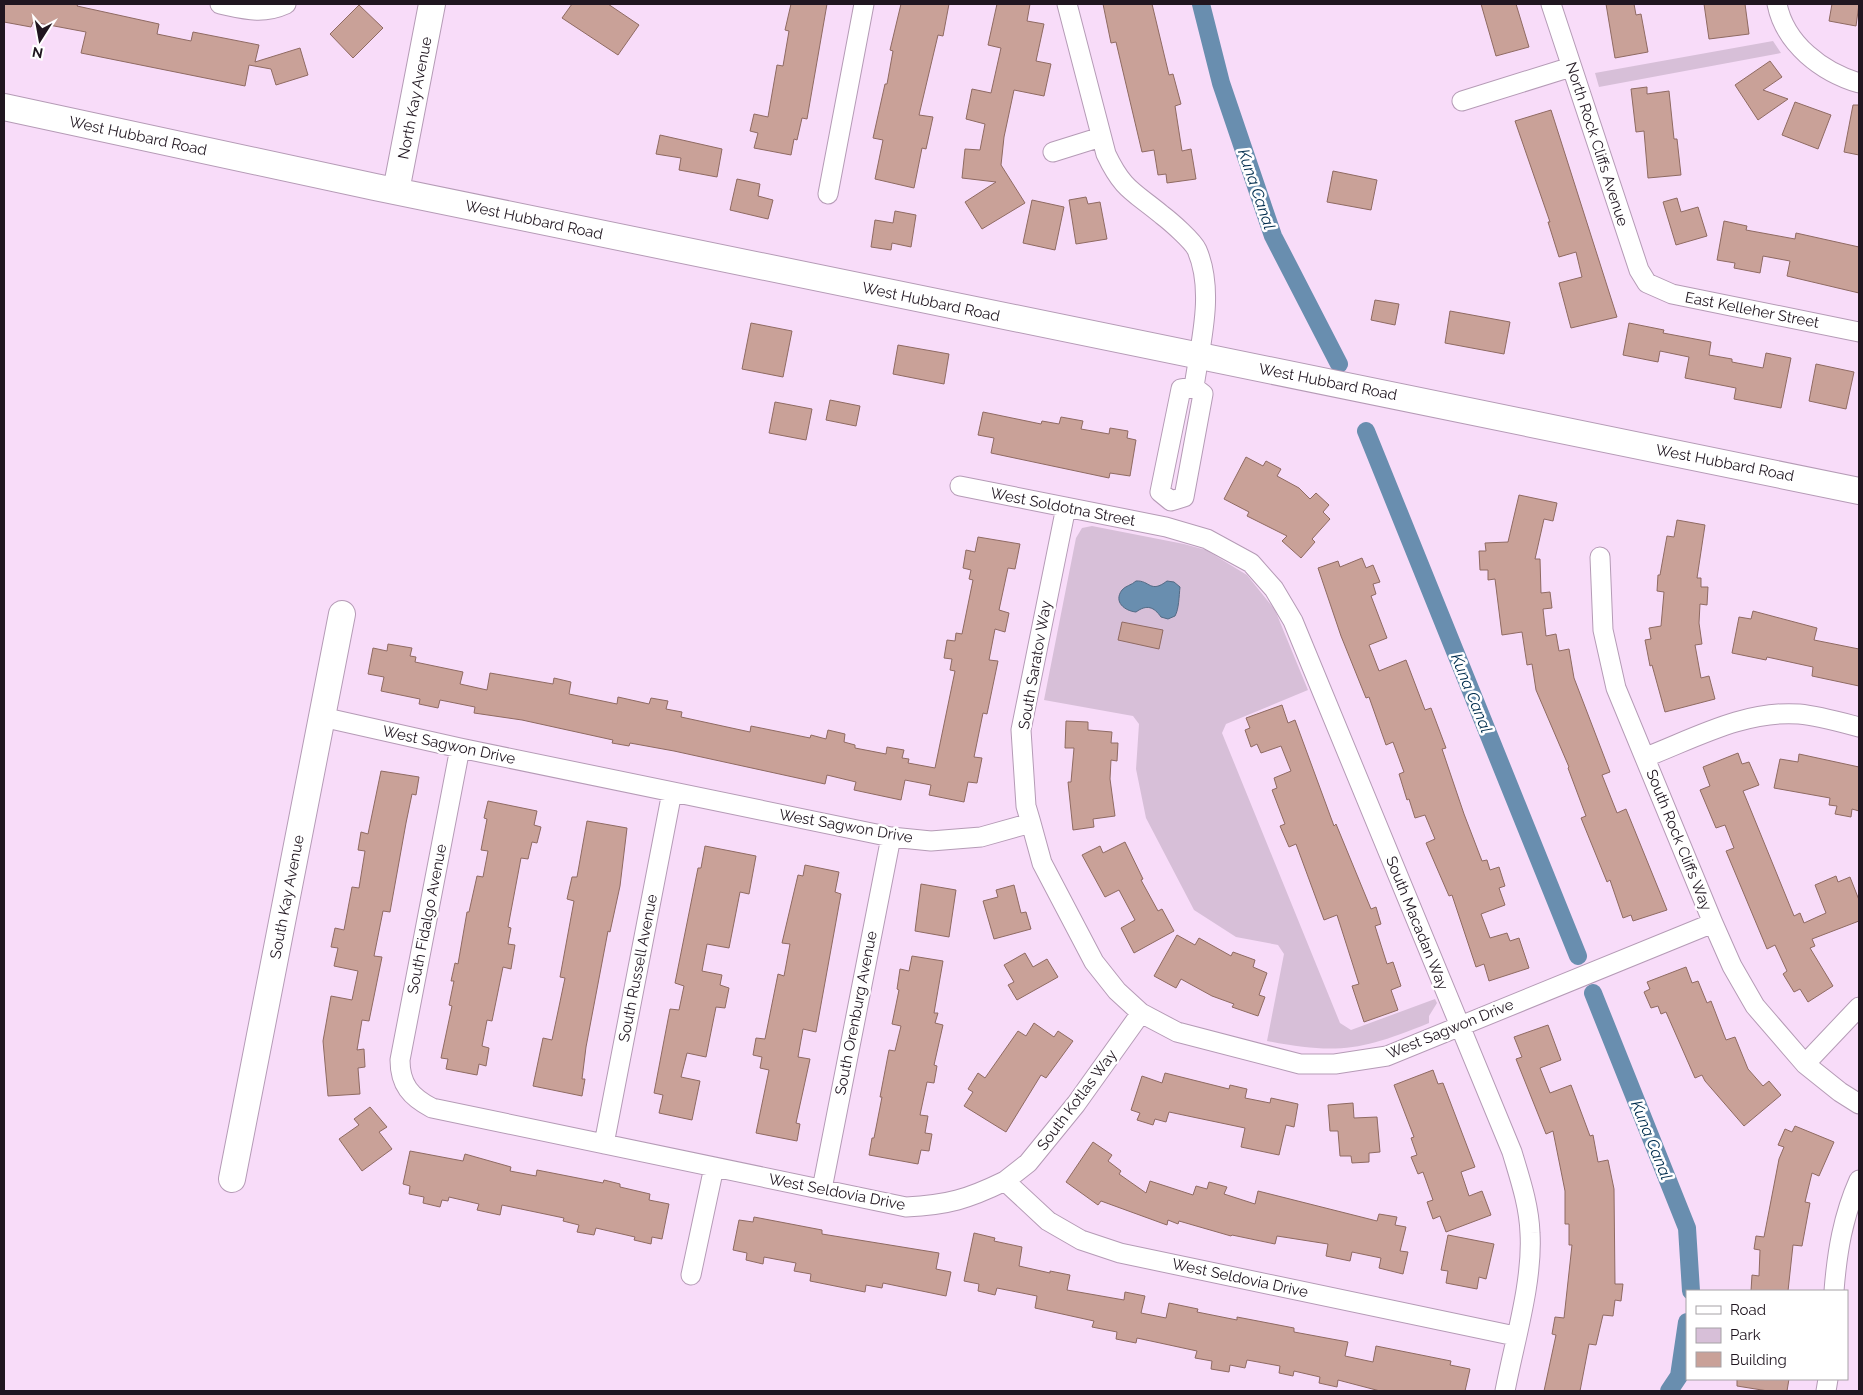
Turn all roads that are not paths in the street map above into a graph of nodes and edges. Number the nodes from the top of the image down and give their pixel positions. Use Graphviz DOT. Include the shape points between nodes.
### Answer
graph roads {
  1 [pos="220,4"];
  2 [pos="286,4"];
  3 [pos="432,4"];
  4 [pos="864,4"];
  5 [pos="1067,4"];
  6 [pos="1551,4"];
  7 [pos="1777,4"];
  8 [pos="1571,67"];
  9 [pos="1859,83"];
  10 [pos="1462,101"];
  11 [pos="4,107"];
  12 [pos="1101,137"];
  13 [pos="1053,152"];
  14 [pos="396,191"];
  15 [pos="828,194"];
  16 [pos="1647,283"];
  17 [pos="1859,332"];
  18 [pos="1199,356"];
  19 [pos="960,486"];
  20 [pos="1859,491"];
  21 [pos="1066,507"];
  22 [pos="1166,527"];
  23 [pos="1600,557"];
  24 [pos="342,614"];
  25 [pos="322,717"];
  26 [pos="1859,727"];
  27 [pos="460,748"];
  28 [pos="1646,757"];
  29 [pos="672,792"];
  30 [pos="1030,823"];
  31 [pos="891,837"];
  32 [pos="1713,923"];
  33 [pos="1859,1007"];
  34 [pos="1142,1013"];
  35 [pos="1460,1026"];
  36 [pos="1805,1064"];
  37 [pos="406,1088"];
  38 [pos="1859,1104"];
  39 [pos="604,1144"];
  40 [pos="714,1167"];
  41 [pos="232,1179"];
  42 [pos="1859,1180"];
  43 [pos="1005,1181"];
  44 [pos="822,1190"];
  45 [pos="691,1275"];
  46 [pos="1834,1290"];
  47 [pos="1515,1336"];
  48 [pos="1505,1391"];
  1 -- 2 [label="street" via="258,12"];
  3 -- 14 [label="street, North Kay Avenue"];
  4 -- 15 [label="street"];
  5 -- 12 [label="street"];
  6 -- 8 [label="street, North Rock Cliffs Avenue"];
  7 -- 9 [label="street" via="1793,40 1813,60 1837,76"];
  8 -- 10 [label="street"];
  8 -- 16 [label="street, North Rock Cliffs Avenue" via="1639,270"];
  11 -- 14 [label="street, West Hubbard Road"];
  12 -- 13 [label="street"];
  12 -- 18 [label="street" via="1115,174 1125,187 1164,216 1197,249 1204,279 1204,323"];
  14 -- 18 [label="street, West Hubbard Road"];
  16 -- 17 [label="street, East Kelleher Street" via="1672,294"];
  18 -- 20 [label="street, West Hubbard Road"];
  18 -- 22 [label="street" via="1194,387 1204,394 1184,497 1171,501"];
  19 -- 21 [label="street, West Soldotna Street"];
  21 -- 22 [label="street, West Soldotna Street"];
  21 -- 30 [label="street, South Saratov Way" via="1021,730"];
  22 -- 35 [label="street, South Macadan Way" via="1207,539 1251,563 1274,588 1293,621"];
  23 -- 28 [label="street, South Rock Cliffs Way" via="1603,630 1608,658 1616,688"];
  24 -- 25 [label="street, South Kay Avenue"];
  25 -- 27 [label="street, West Sagwon Drive"];
  25 -- 41 [label="street, South Kay Avenue"];
  26 -- 28 [label="street" via="1800,714 1743,718"];
  27 -- 29 [label="street, West Sagwon Drive"];
  27 -- 37 [label="street, South Fidalgo Avenue" via="400,1060 400,1074"];
  28 -- 32 [label="street, South Rock Cliffs Way"];
  29 -- 31 [label="street, West Sagwon Drive"];
  29 -- 39 [label="street, South Russell Avenue"];
  30 -- 31 [label="street, West Sagwon Drive" via="981,837 931,841"];
  30 -- 34 [label="street, West Sagwon Drive" via="1042,863 1094,962 1117,991"];
  31 -- 44 [label="street, South Orenburg Avenue"];
  32 -- 35 [label="street, West Sagwon Drive"];
  32 -- 36 [label="street" via="1755,1006"];
  33 -- 36 [label="street"];
  34 -- 35 [label="street, West Sagwon Drive" via="1177,1032 1300,1064 1335,1064 1387,1056"];
  34 -- 43 [label="street, South Kotlas Way" via="1064,1119 1028,1163"];
  35 -- 47 [label="street, South Macadan Way" via="1512,1152 1526,1199 1529,1269"];
  36 -- 38 [label="street"];
  37 -- 39 [label="street, West Seldovia Drive" via="417,1100 432,1108"];
  39 -- 40 [label="street, West Seldovia Drive"];
  40 -- 44 [label="street, West Seldovia Drive"];
  40 -- 45 [label="street"];
  42 -- 46 [label="street" via="1848,1205 1837,1253"];
  43 -- 44 [label="street, West Seldovia Drive" via="970,1198 939,1206 906,1207"];
  43 -- 47 [label="street, West Seldovia Drive" via="1048,1221 1082,1240 1120,1253"];
  47 -- 48 [label="street, South Macadan Way"];
}
